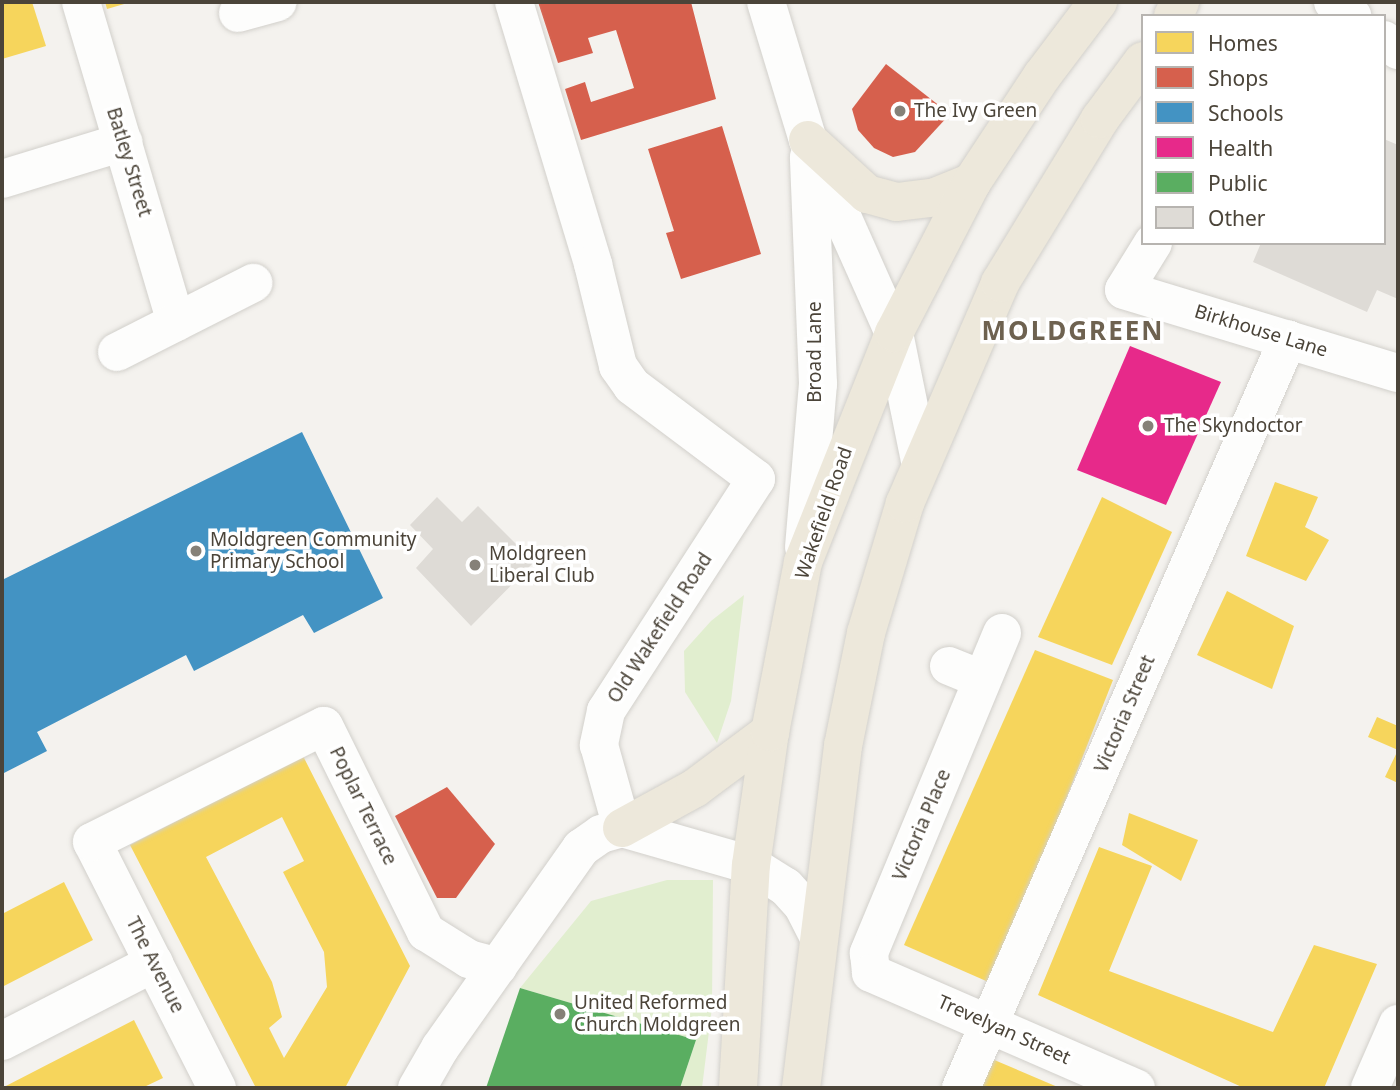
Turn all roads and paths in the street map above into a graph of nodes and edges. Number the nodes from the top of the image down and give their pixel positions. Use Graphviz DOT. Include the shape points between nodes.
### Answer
graph roads {
  1 [pos="81,2"];
  2 [pos="278,2"];
  3 [pos="514,2"];
  4 [pos="766,2"];
  5 [pos="1098,2"];
  6 [pos="1333,2"];
  7 [pos="238,13"];
  8 [pos="1349,14"];
  9 [pos="1141,64"];
  10 [pos="808,141"];
  11 [pos="123,142"];
  12 [pos="2,179"];
  13 [pos="972,182"];
  14 [pos="1152,245"];
  15 [pos="253,283"];
  16 [pos="176,322"];
  17 [pos="894,333"];
  18 [pos="1288,340"];
  19 [pos="117,352"];
  20 [pos="1398,373"];
  21 [pos="920,461"];
  22 [pos="803,562"];
  23 [pos="1002,633"];
  24 [pos="770,732"];
  25 [pos="622,828"];
  26 [pos="92,842"];
  27 [pos="751,865"];
  28 [pos="818,935"];
  29 [pos="153,963"];
  30 [pos="498,967"];
  31 [pos="871,973"];
  32 [pos="991,1023"];
  33 [pos="1398,1024"];
  34 [pos="2,1041"];
  35 [pos="217,1088"];
  36 [pos="417,1088"];
  37 [pos="738,1088"];
  38 [pos="801,1088"];
  39 [pos="961,1088"];
  40 [pos="1136,1088"];
  41 [pos="1370,1088"];
  1 -- 11 [label="street, Batley Street"];
  2 -- 7 [label="street"];
  3 -- 25 [label="street, Old Wakefield Road" via="593,264 618,366 632,386 756,479 606,710 599,745"];
  4 -- 10 [label="street, Broad Lane"];
  5 -- 13 [label="highway, Wakefield Road"];
  6 -- 8 [label="street"];
  9 -- 21 [label="highway" via="1100,119 1000,283"];
  10 -- 13 [label="highway" via="867,194 897,202 935,197"];
  10 -- 17 [label="street, Broad Lane"];
  10 -- 22 [label="street, Broad Lane" via="818,384"];
  11 -- 12 [label="street"];
  11 -- 16 [label="street, Batley Street"];
  13 -- 17 [label="highway, Wakefield Road"];
  14 -- 18 [label="street, Birkhouse Lane" via="1124,290"];
  15 -- 16 [label="street"];
  16 -- 19 [label="street"];
  17 -- 21 [label="street, Broad Lane"];
  17 -- 22 [label="highway, Wakefield Road"];
  18 -- 20 [label="street, Birkhouse Lane"];
  18 -- 32 [label="street, Victoria Street"];
  21 -- 28 [label="highway" via="866,633 837,782"];
  22 -- 24 [label="highway, Wakefield Road"];
  23 -- 31 [label="street, Victoria Place" via="966,673 869,953"];
  24 -- 25 [label="highway" via="695,788"];
  24 -- 27 [label="highway, Wakefield Road"];
  25 -- 27 [label="street"];
  25 -- 30 [label="street" via="581,848"];
  26 -- 29 [label="street, The Avenue"];
  26 -- 30 [label="street, Poplar Terrace" via="324,726 426,932 469,959"];
  27 -- 28 [label="street" via="786,887 803,905"];
  27 -- 37 [label="highway, Wakefield Road"];
  28 -- 38 [label="highway"];
  29 -- 34 [label="street"];
  29 -- 35 [label="street, The Avenue"];
  30 -- 36 [label="street"];
  31 -- 32 [label="street, Trevelyan Street"];
  32 -- 39 [label="street, Victoria Street"];
  32 -- 40 [label="street, Trevelyan Street"];
  33 -- 41 [label="street"];
}
